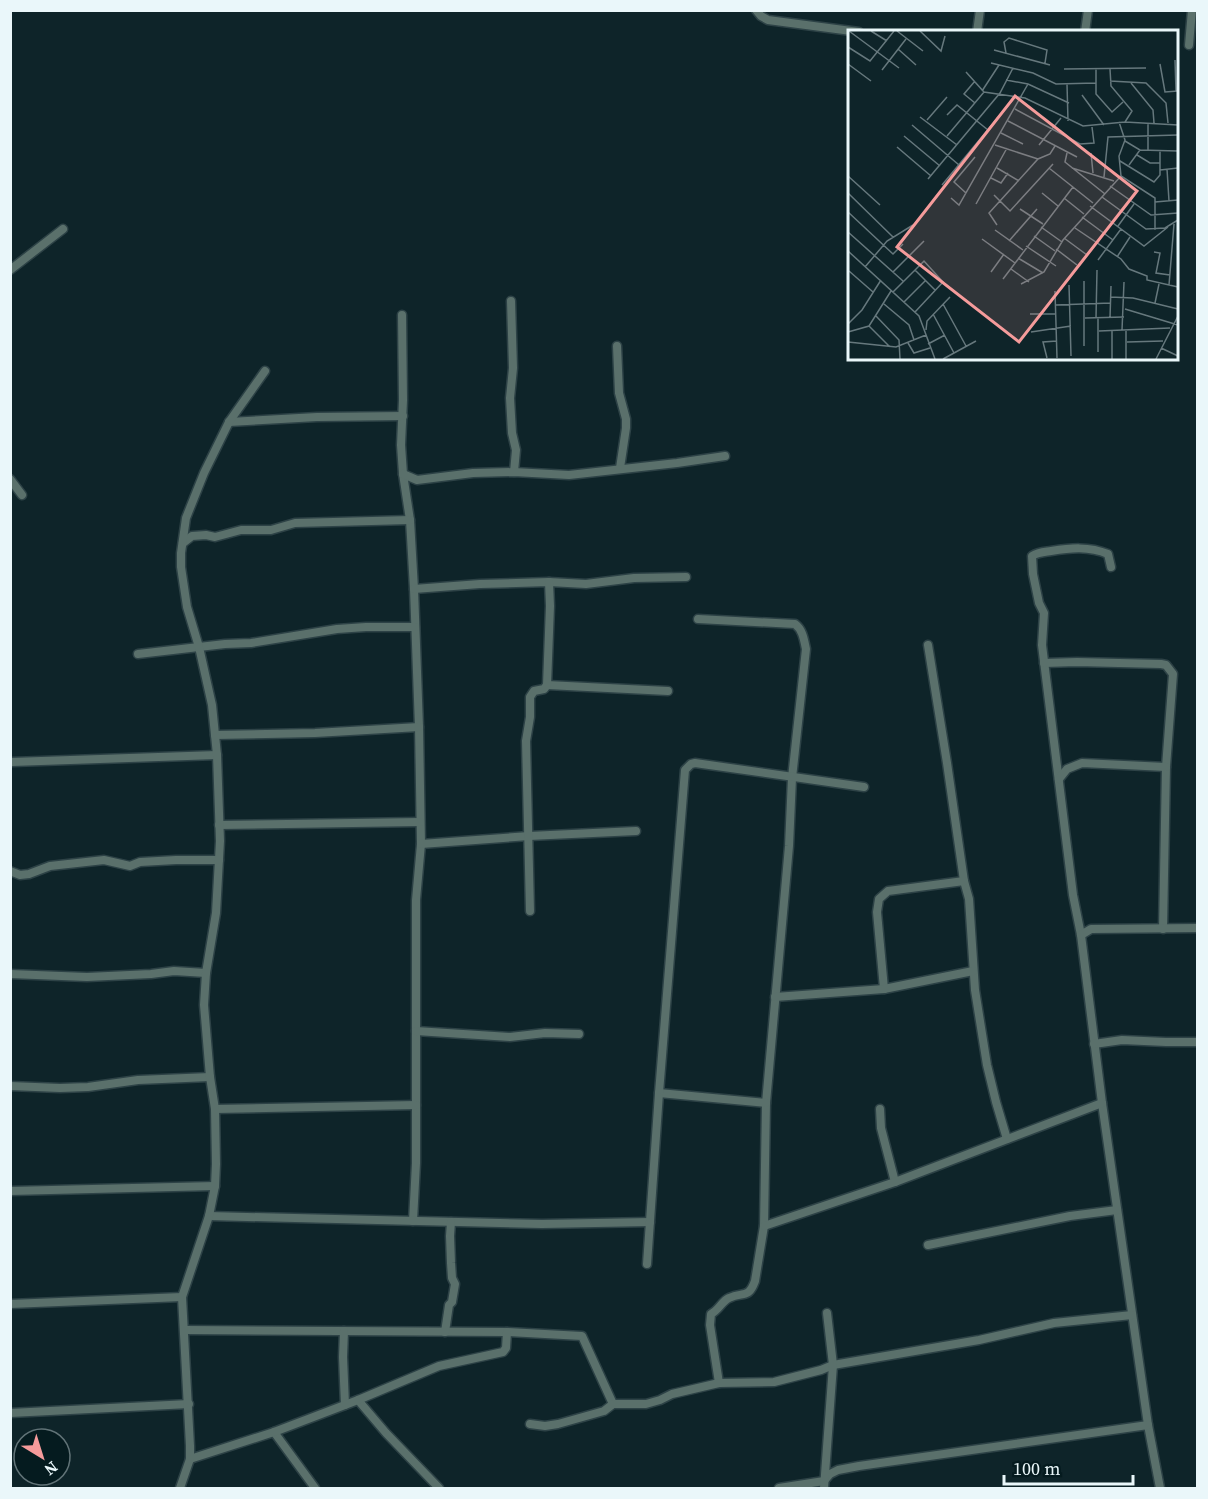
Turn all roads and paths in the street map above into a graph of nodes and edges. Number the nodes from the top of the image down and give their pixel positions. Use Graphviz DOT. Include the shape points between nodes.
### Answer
graph roads {
  1 [pos="756,10"];
  2 [pos="980,10"];
  3 [pos="1088,10"];
  4 [pos="1192,10"];
  5 [pos="977,30"];
  6 [pos="1085,30"];
  7 [pos="848,31"];
  8 [pos="1188,45"];
  9 [pos="63,229"];
  10 [pos="10,270"];
  11 [pos="511,301"];
  12 [pos="402,315"];
  13 [pos="617,346"];
  14 [pos="265,371"];
  15 [pos="403,416"];
  16 [pos="230,422"];
  17 [pos="725,456"];
  18 [pos="620,468"];
  19 [pos="514,472"];
  20 [pos="403,474"];
  21 [pos="10,479"];
  22 [pos="417,480"];
  23 [pos="405,491"];
  24 [pos="22,495"];
  25 [pos="410,520"];
  26 [pos="183,543"];
  27 [pos="1111,567"];
  28 [pos="686,578"];
  29 [pos="549,582"];
  30 [pos="414,590"];
  31 [pos="698,619"];
  32 [pos="415,627"];
  33 [pos="928,645"];
  34 [pos="199,647"];
  35 [pos="138,654"];
  36 [pos="1044,663"];
  37 [pos="547,685"];
  38 [pos="668,691"];
  39 [pos="419,727"];
  40 [pos="215,735"];
  41 [pos="217,755"];
  42 [pos="12,762"];
  43 [pos="1166,766"];
  44 [pos="792,778"];
  45 [pos="1059,779"];
  46 [pos="864,788"];
  47 [pos="420,822"];
  48 [pos="219,825"];
  49 [pos="636,831"];
  50 [pos="529,836"];
  51 [pos="421,844"];
  52 [pos="219,860"];
  53 [pos="10,871"];
  54 [pos="964,881"];
  55 [pos="530,911"];
  56 [pos="1163,928"];
  57 [pos="1197,928"];
  58 [pos="1081,935"];
  59 [pos="973,971"];
  60 [pos="206,973"];
  61 [pos="10,974"];
  62 [pos="884,989"];
  63 [pos="775,997"];
  64 [pos="416,1031"];
  65 [pos="579,1034"];
  66 [pos="1197,1042"];
  67 [pos="1094,1044"];
  68 [pos="210,1077"];
  69 [pos="10,1086"];
  70 [pos="659,1093"];
  71 [pos="766,1103"];
  72 [pos="1102,1103"];
  73 [pos="416,1105"];
  74 [pos="215,1108"];
  75 [pos="880,1109"];
  76 [pos="1007,1139"];
  77 [pos="895,1182"];
  78 [pos="215,1186"];
  79 [pos="10,1191"];
  80 [pos="1117,1209"];
  81 [pos="209,1216"];
  82 [pos="413,1221"];
  83 [pos="451,1222"];
  84 [pos="650,1222"];
  85 [pos="764,1226"];
  86 [pos="928,1245"];
  87 [pos="647,1264"];
  88 [pos="182,1297"];
  89 [pos="10,1304"];
  90 [pos="827,1313"];
  91 [pos="1132,1315"];
  92 [pos="185,1330"];
  93 [pos="344,1331"];
  94 [pos="445,1332"];
  95 [pos="507,1332"];
  96 [pos="833,1365"];
  97 [pos="719,1383"];
  98 [pos="358,1400"];
  99 [pos="189,1404"];
  100 [pos="613,1404"];
  101 [pos="345,1405"];
  102 [pos="10,1413"];
  103 [pos="530,1424"];
  104 [pos="1148,1425"];
  105 [pos="274,1432"];
  106 [pos="190,1459"];
  107 [pos="824,1484"];
  108 [pos="180,1488"];
  109 [pos="315,1488"];
  110 [pos="440,1488"];
  111 [pos="778,1488"];
  112 [pos="1160,1488"];
  1 -- 7 [label="street" via="768,20"];
  2 -- 5 [label="street"];
  3 -- 6 [label="street"];
  4 -- 8 [label="street"];
  9 -- 10 [label="street"];
  11 -- 19 [label="street"];
  12 -- 15 [label="street"];
  13 -- 18 [label="street" via="619,393 626,419"];
  14 -- 16 [label="street"];
  15 -- 16 [label="street"];
  15 -- 20 [label="street"];
  16 -- 26 [label="street" via="186,518"];
  17 -- 18 [label="street"];
  18 -- 19 [label="street" via="569,475"];
  19 -- 22 [label="street"];
  20 -- 22 [label="street"];
  20 -- 23 [label="street"];
  21 -- 24 [label="street"];
  22 -- 23 [label="street"];
  23 -- 25 [label="street"];
  25 -- 26 [label="street" via="295,523 271,530 192,536"];
  25 -- 30 [label="street"];
  26 -- 34 [label="street" via="181,567"];
  27 -- 36 [label="street" via="1108,554 1098,550 1062,549 1032,556 1044,613"];
  28 -- 29 [label="street" via="634,578 586,584"];
  29 -- 30 [label="street"];
  29 -- 37 [label="street"];
  30 -- 32 [label="street"];
  31 -- 44 [label="street" via="799,627 806,650"];
  32 -- 34 [label="street" via="366,627"];
  32 -- 39 [label="street"];
  33 -- 54 [label="street"];
  34 -- 35 [label="street"];
  34 -- 40 [label="street"];
  36 -- 43 [label="street" via="1166,665 1173,674"];
  36 -- 45 [label="street"];
  37 -- 38 [label="street"];
  37 -- 50 [label="street" via="530,697 526,741"];
  39 -- 40 [label="street"];
  39 -- 47 [label="street"];
  40 -- 41 [label="street"];
  41 -- 42 [label="street"];
  41 -- 48 [label="street"];
  43 -- 45 [label="street" via="1082,763 1067,769"];
  43 -- 56 [label="street"];
  44 -- 46 [label="street"];
  44 -- 63 [label="street"];
  44 -- 70 [label="street" via="695,763 685,770"];
  45 -- 58 [label="street"];
  47 -- 48 [label="street"];
  47 -- 51 [label="street"];
  48 -- 52 [label="street"];
  49 -- 50 [label="street"];
  50 -- 51 [label="street"];
  50 -- 55 [label="street"];
  51 -- 64 [label="street" via="416,900"];
  52 -- 53 [label="street" via="140,862 130,866 104,860 50,867 29,874"];
  52 -- 60 [label="street" via="216,913"];
  54 -- 59 [label="street" via="969,899"];
  54 -- 62 [label="street" via="888,891 879,899"];
  56 -- 57 [label="street"];
  56 -- 58 [label="street" via="1091,929"];
  58 -- 67 [label="street"];
  59 -- 62 [label="street"];
  59 -- 76 [label="street" via="987,1065"];
  60 -- 61 [label="street" via="174,971 87,977"];
  60 -- 68 [label="street" via="204,1005"];
  62 -- 63 [label="street"];
  63 -- 71 [label="street"];
  64 -- 65 [label="street" via="510,1037"];
  64 -- 73 [label="street"];
  66 -- 67 [label="street" via="1122,1040"];
  67 -- 72 [label="street"];
  68 -- 69 [label="street" via="88,1087"];
  68 -- 74 [label="street"];
  70 -- 71 [label="street"];
  70 -- 84 [label="street"];
  71 -- 85 [label="street"];
  72 -- 76 [label="street"];
  72 -- 80 [label="street"];
  73 -- 74 [label="street"];
  73 -- 82 [label="street"];
  74 -- 78 [label="street"];
  75 -- 77 [label="street"];
  76 -- 77 [label="street"];
  77 -- 85 [label="street"];
  78 -- 79 [label="street"];
  78 -- 81 [label="street"];
  80 -- 86 [label="street"];
  80 -- 91 [label="street"];
  81 -- 82 [label="street"];
  81 -- 88 [label="street"];
  82 -- 83 [label="street"];
  83 -- 84 [label="street"];
  83 -- 94 [label="street" via="455,1284"];
  84 -- 87 [label="street"];
  85 -- 97 [label="street" via="753,1287 746,1294 728,1298 711,1314"];
  88 -- 89 [label="street"];
  88 -- 92 [label="street"];
  90 -- 96 [label="street"];
  91 -- 96 [label="street" via="1054,1323 979,1341"];
  91 -- 104 [label="street"];
  92 -- 93 [label="street"];
  92 -- 99 [label="street"];
  93 -- 94 [label="street"];
  93 -- 101 [label="street"];
  94 -- 95 [label="street"];
  95 -- 98 [label="street" via="503,1352 439,1366"];
  95 -- 100 [label="street" via="582,1336"];
  96 -- 97 [label="street" via="774,1382"];
  96 -- 107 [label="street"];
  97 -- 100 [label="street" via="646,1404"];
  98 -- 101 [label="street"];
  98 -- 110 [label="street"];
  99 -- 102 [label="street"];
  99 -- 106 [label="street"];
  100 -- 103 [label="street" via="604,1411 558,1424"];
  101 -- 105 [label="street"];
  104 -- 107 [label="street" via="859,1466 830,1474"];
  104 -- 112 [label="street"];
  105 -- 106 [label="street"];
  105 -- 109 [label="street"];
  106 -- 108 [label="street"];
  107 -- 111 [label="street"];
}
